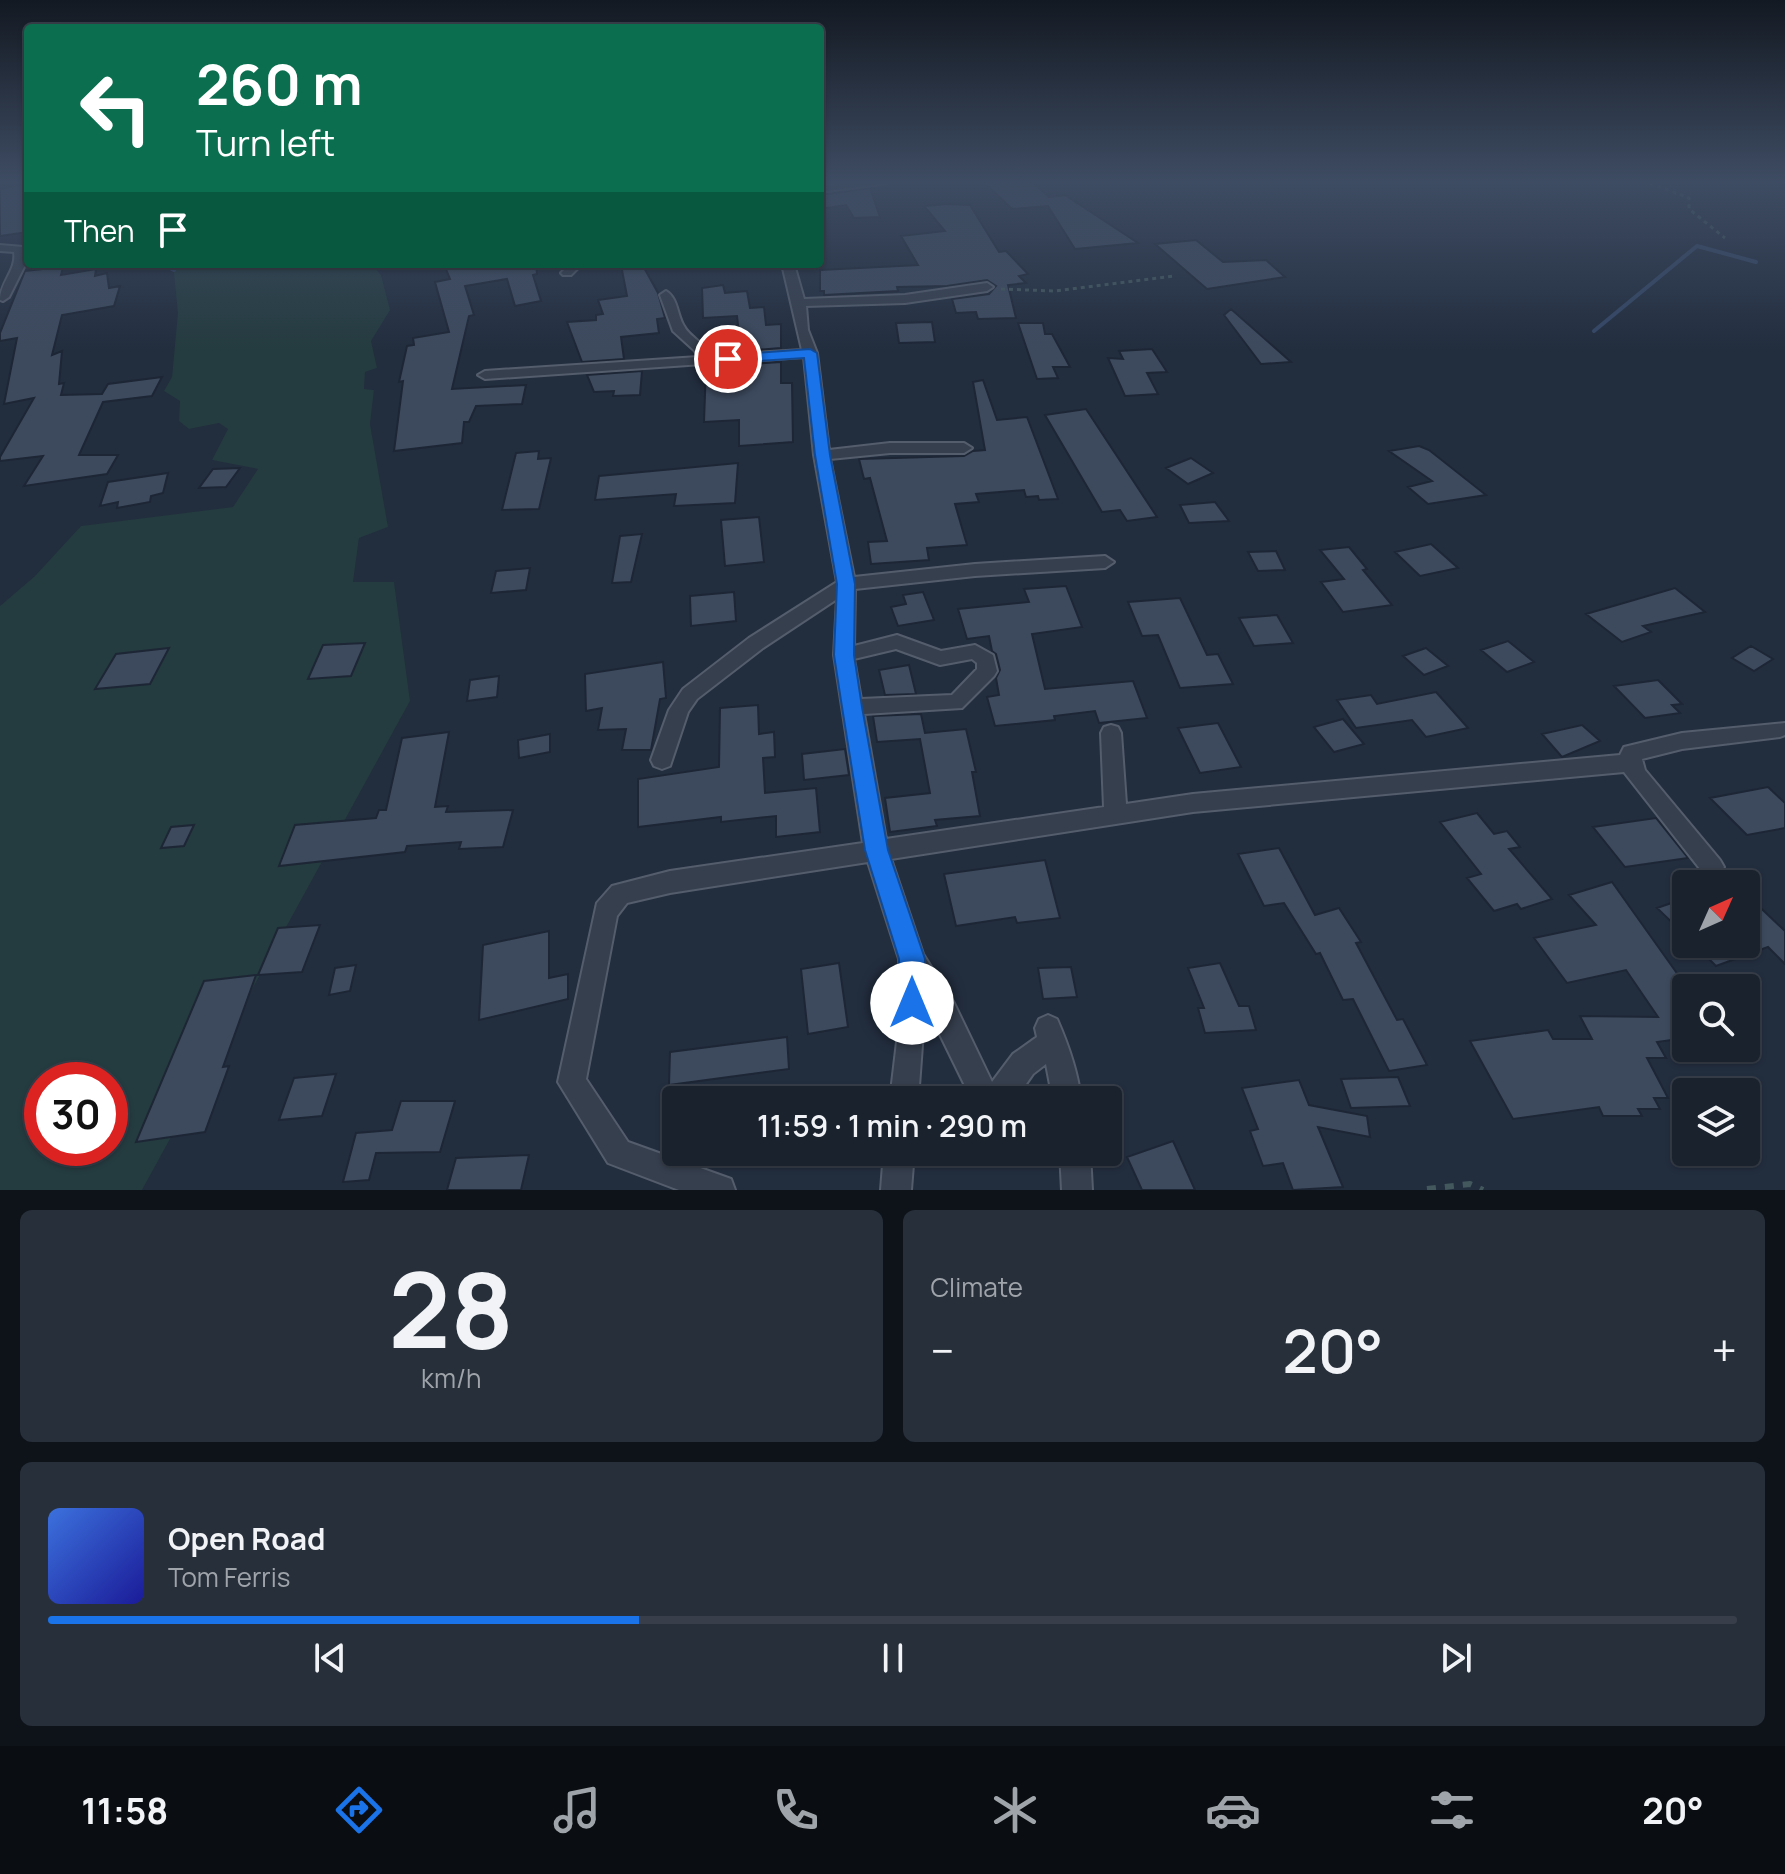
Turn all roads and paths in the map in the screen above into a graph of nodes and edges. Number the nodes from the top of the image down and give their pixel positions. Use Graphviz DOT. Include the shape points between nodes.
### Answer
graph roads {
  1 [pos="0,248"];
  2 [pos="789,268"];
  3 [pos="1174,276"];
  4 [pos="987,287"];
  5 [pos="666,295"];
  6 [pos="3,297"];
  7 [pos="799,303"];
  8 [pos="810,353"];
  9 [pos="706,361"];
  10 [pos="485,375"];
  11 [pos="964,448"];
  12 [pos="822,455"];
  13 [pos="1105,562"];
  14 [pos="846,584"];
  15 [pos="844,655"];
  16 [pos="852,707"];
  17 [pos="1780,729"];
  18 [pos="1111,733"];
  19 [pos="662,760"];
  20 [pos="1631,763"];
  21 [pos="1116,816"];
  22 [pos="876,850"];
  23 [pos="1712,867"];
  24 [pos="912,959"];
  25 [pos="905,1086"];
  26 [pos="982,1086"];
  27 [pos="1008,1086"];
  28 [pos="1066,1086"];
  29 [pos="898,1166"];
  30 [pos="1076,1166"];
  31 [pos="1427,1189"];
  32 [pos="720,1190"];
  33 [pos="896,1190"];
  34 [pos="1077,1190"];
  35 [pos="1483,1190"];
  1 -- 6 [label="street" via="19,249 21,261"];
  2 -- 7 [label="street"];
  3 -- 4 [label="path" via="1055,291"];
  4 -- 7 [label="street" via="905,299"];
  5 -- 9 [label="street" via="679,331 701,349"];
  7 -- 8 [label="street"];
  8 -- 9 [label="street"];
  8 -- 12 [label="street"];
  9 -- 10 [label="street"];
  11 -- 12 [label="street"];
  12 -- 14 [label="street"];
  13 -- 14 [label="street"];
  14 -- 15 [label="street"];
  14 -- 19 [label="street" via="690,694"];
  15 -- 16 [label="street"];
  15 -- 16 [label="street" via="897,642 940,658 975,652 986,660 987,671 961,701"];
  16 -- 22 [label="street"];
  17 -- 20 [label="street" via="1682,741 1631,753"];
  18 -- 21 [label="street"];
  20 -- 21 [label="street" via="1193,803"];
  20 -- 23 [label="street"];
  21 -- 22 [label="street"];
  22 -- 24 [label="street"];
  22 -- 32 [label="street" via="642,887 620,894 606,911 572,1082 618,1153"];
  24 -- 25 [label="street"];
  24 -- 26 [label="street"];
  27 -- 28 [label="street" via="1051,1035"];
  29 -- 33 [label="street"];
  30 -- 34 [label="street"];
  31 -- 35 [label="path" via="1470,1184"];
}
